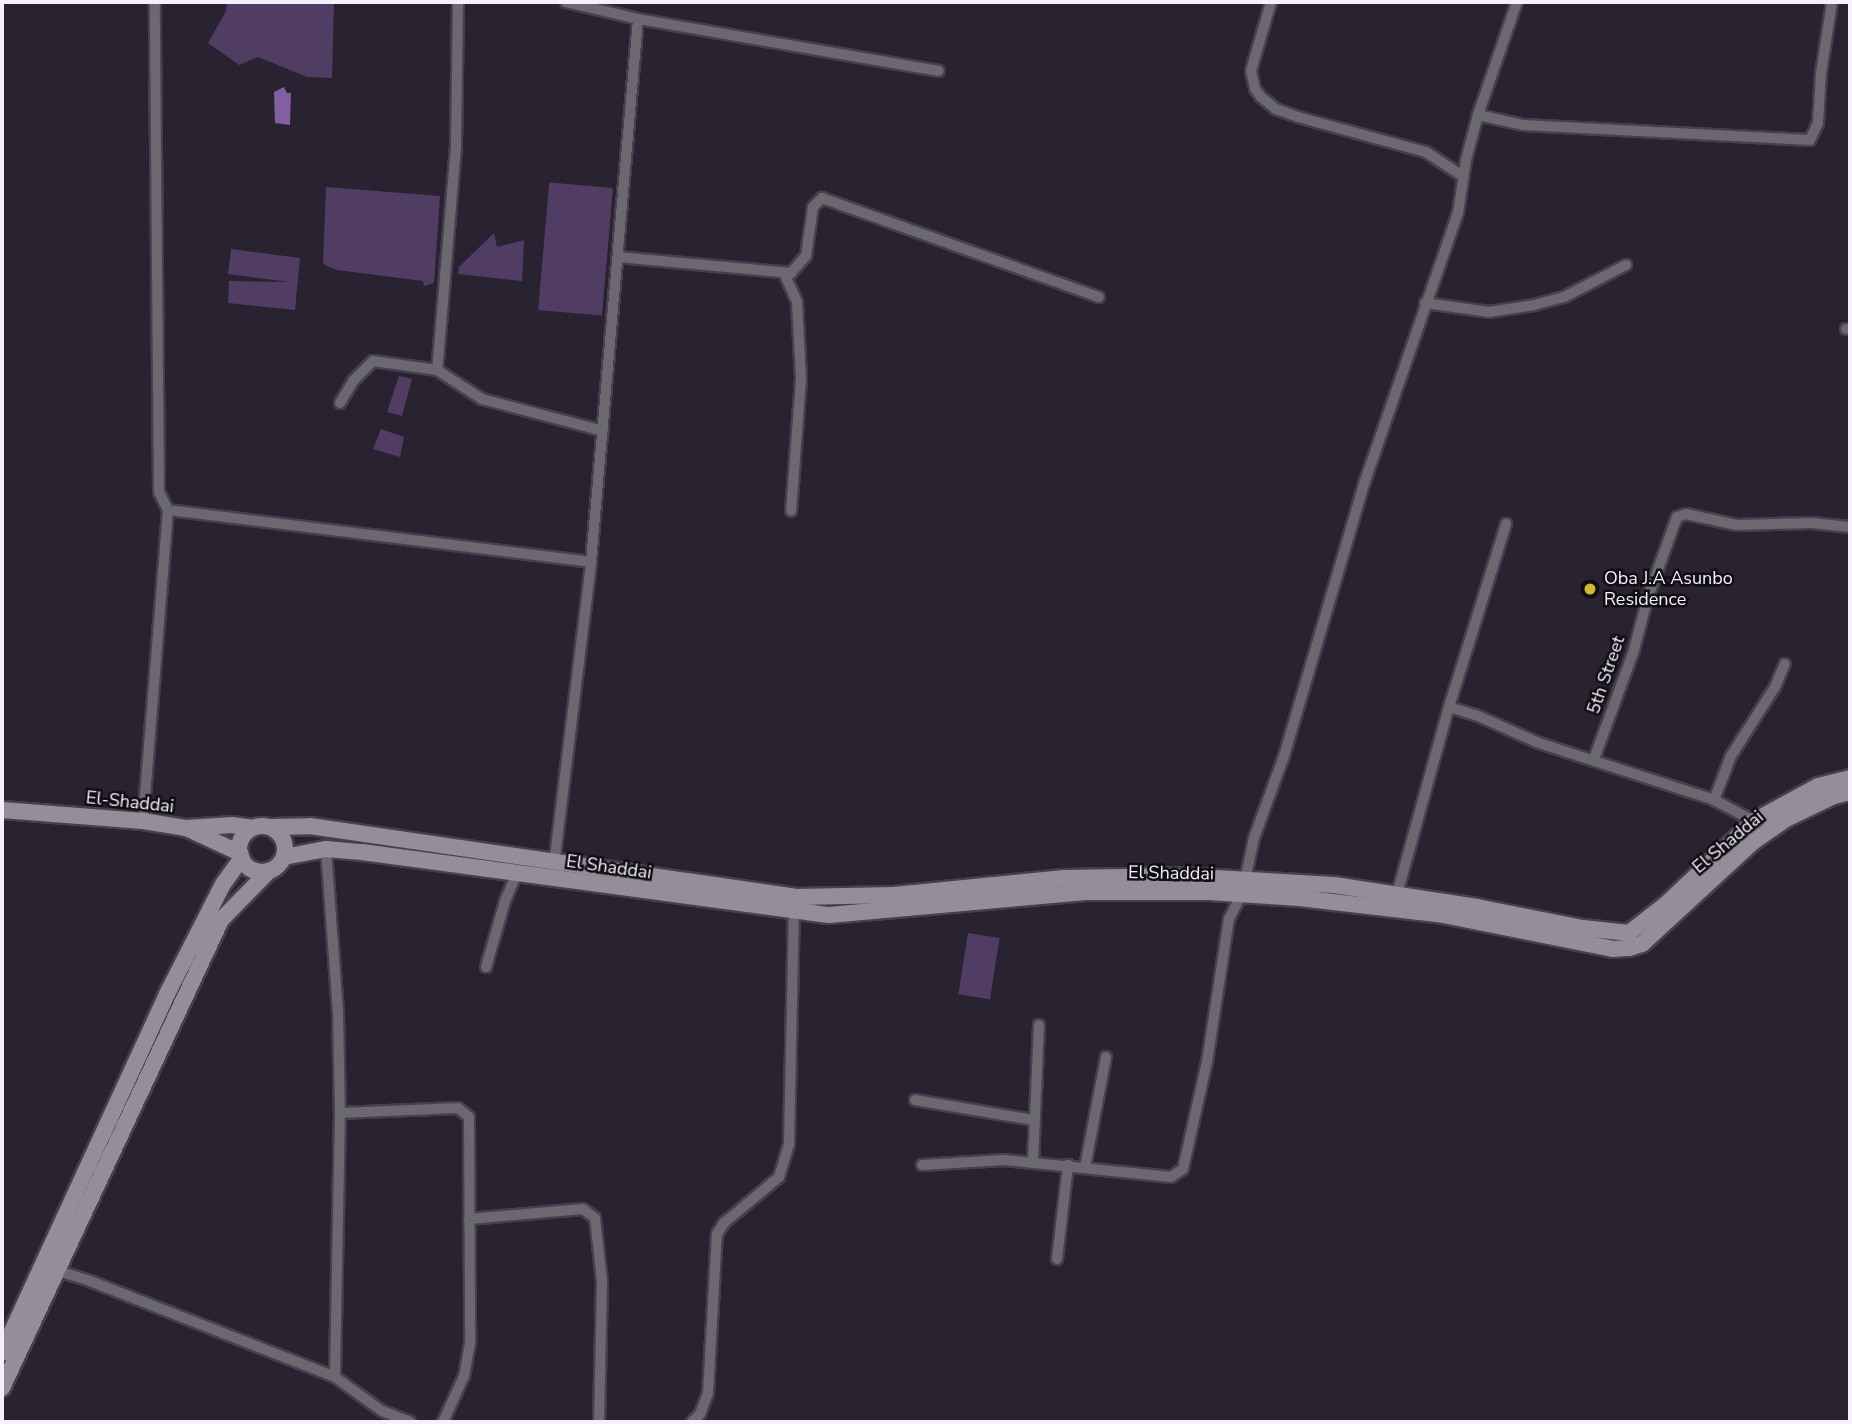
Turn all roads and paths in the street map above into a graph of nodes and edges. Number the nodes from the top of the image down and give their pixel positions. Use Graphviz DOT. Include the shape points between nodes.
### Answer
graph roads {
  1 [pos="155,2"];
  2 [pos="458,2"];
  3 [pos="566,2"];
  4 [pos="1272,2"];
  5 [pos="1517,2"];
  6 [pos="1832,2"];
  7 [pos="638,19"];
  8 [pos="939,71"];
  9 [pos="1478,115"];
  10 [pos="1464,177"];
  11 [pos="618,257"];
  12 [pos="1626,265"];
  13 [pos="785,275"];
  14 [pos="1099,297"];
  15 [pos="1425,303"];
  16 [pos="437,370"];
  17 [pos="340,403"];
  18 [pos="603,431"];
  19 [pos="168,510"];
  20 [pos="791,511"];
  21 [pos="1506,524"];
  22 [pos="1850,527"];
  23 [pos="591,562"];
  24 [pos="1785,664"];
  25 [pos="1448,707"];
  26 [pos="1594,759"];
  27 [pos="1850,778"];
  28 [pos="1850,792"];
  29 [pos="1714,800"];
  30 [pos="2,810"];
  31 [pos="143,821"];
  32 [pos="1754,821"];
  33 [pos="271,827"];
  34 [pos="186,828"];
  35 [pos="253,828"];
  36 [pos="327,849"];
  37 [pos="241,856"];
  38 [pos="284,857"];
  39 [pos="553,870"];
  40 [pos="269,871"];
  41 [pos="517,873"];
  42 [pos="1243,887"];
  43 [pos="1397,894"];
  44 [pos="794,905"];
  45 [pos="486,967"];
  46 [pos="1039,1025"];
  47 [pos="1106,1057"];
  48 [pos="915,1100"];
  49 [pos="122,1110"];
  50 [pos="340,1113"];
  51 [pos="1033,1119"];
  52 [pos="1033,1162"];
  53 [pos="922,1165"];
  54 [pos="1068,1165"];
  55 [pos="1085,1167"];
  56 [pos="469,1219"];
  57 [pos="1057,1259"];
  58 [pos="58,1271"];
  59 [pos="2,1353"];
  60 [pos="335,1377"];
  61 [pos="2,1388"];
  62 [pos="410,1422"];
  63 [pos="443,1422"];
  64 [pos="599,1422"];
  65 [pos="692,1422"];
  1 -- 19 [label="street" via="159,492"];
  2 -- 16 [label="street" via="456,146"];
  3 -- 7 [label="street"];
  4 -- 10 [label="street" via="1251,71 1261,97 1298,117 1426,152"];
  5 -- 9 [label="street"];
  6 -- 9 [label="street" via="1818,123 1810,140 1523,125"];
  7 -- 8 [label="street"];
  7 -- 11 [label="street"];
  9 -- 10 [label="street"];
  10 -- 15 [label="street" via="1458,213"];
  11 -- 13 [label="street"];
  11 -- 18 [label="street"];
  12 -- 15 [label="street" via="1563,297 1534,305 1489,312"];
  13 -- 14 [label="street" via="806,256 813,207 822,198"];
  13 -- 20 [label="street" via="797,302 801,379"];
  15 -- 42 [label="street" via="1359,500 1284,756 1254,838"];
  16 -- 17 [label="street" via="373,361"];
  16 -- 18 [label="street" via="457,386 495,403"];
  18 -- 23 [label="street"];
  19 -- 23 [label="street"];
  19 -- 31 [label="street"];
  21 -- 25 [label="street"];
  22 -- 26 [label="street, 5th Street" via="1737,525 1680,514"];
  23 -- 39 [label="street"];
  24 -- 29 [label="street" via="1731,756"];
  25 -- 26 [label="street"];
  25 -- 43 [label="street"];
  26 -- 29 [label="street"];
  27 -- 32 [label="street" via="1818,786"];
  28 -- 42 [label="street, El Shaddai" via="1786,818 1753,842 1642,944 1629,948 1613,949 1389,906"];
  29 -- 32 [label="street"];
  30 -- 31 [label="street, El-Shaddai"];
  31 -- 34 [label="street, El-Shaddai"];
  32 -- 43 [label="street" via="1667,904 1629,933"];
  33 -- 35 [label="street"];
  33 -- 38 [label="street" via="282,836"];
  33 -- 39 [label="street" via="310,826"];
  34 -- 35 [label="street, El-Shaddai"];
  34 -- 37 [label="street"];
  35 -- 37 [label="street" via="242,838"];
  36 -- 38 [label="street, El Shaddai"];
  36 -- 41 [label="street, El Shaddai"];
  36 -- 50 [label="street"];
  37 -- 40 [label="street" via="256,871"];
  37 -- 49 [label="street" via="174,982"];
  38 -- 40 [label="street"];
  39 -- 41 [label="street, El Shaddai"];
  39 -- 44 [label="street"];
  40 -- 49 [label="street" via="221,920"];
  41 -- 45 [label="street"];
  42 -- 43 [label="street"];
  42 -- 44 [label="street" via="1131,875"];
  42 -- 55 [label="street" via="1229,919 1207,1062 1183,1169 1171,1177"];
  44 -- 65 [label="street" via="789,1144 779,1177 717,1234 708,1393"];
  46 -- 51 [label="street"];
  47 -- 55 [label="street"];
  48 -- 51 [label="street"];
  49 -- 58 [label="street"];
  49 -- 59 [label="street"];
  50 -- 56 [label="street" via="464,1111 469,1117"];
  50 -- 60 [label="street"];
  51 -- 52 [label="street"];
  52 -- 53 [label="street" via="975,1160"];
  52 -- 54 [label="street"];
  54 -- 55 [label="street"];
  54 -- 57 [label="street"];
  56 -- 63 [label="street" via="470,1343 464,1376"];
  56 -- 64 [label="street" via="583,1209 595,1218 602,1281"];
  58 -- 60 [label="street"];
  58 -- 61 [label="street"];
  60 -- 62 [label="street" via="382,1411"];
}
